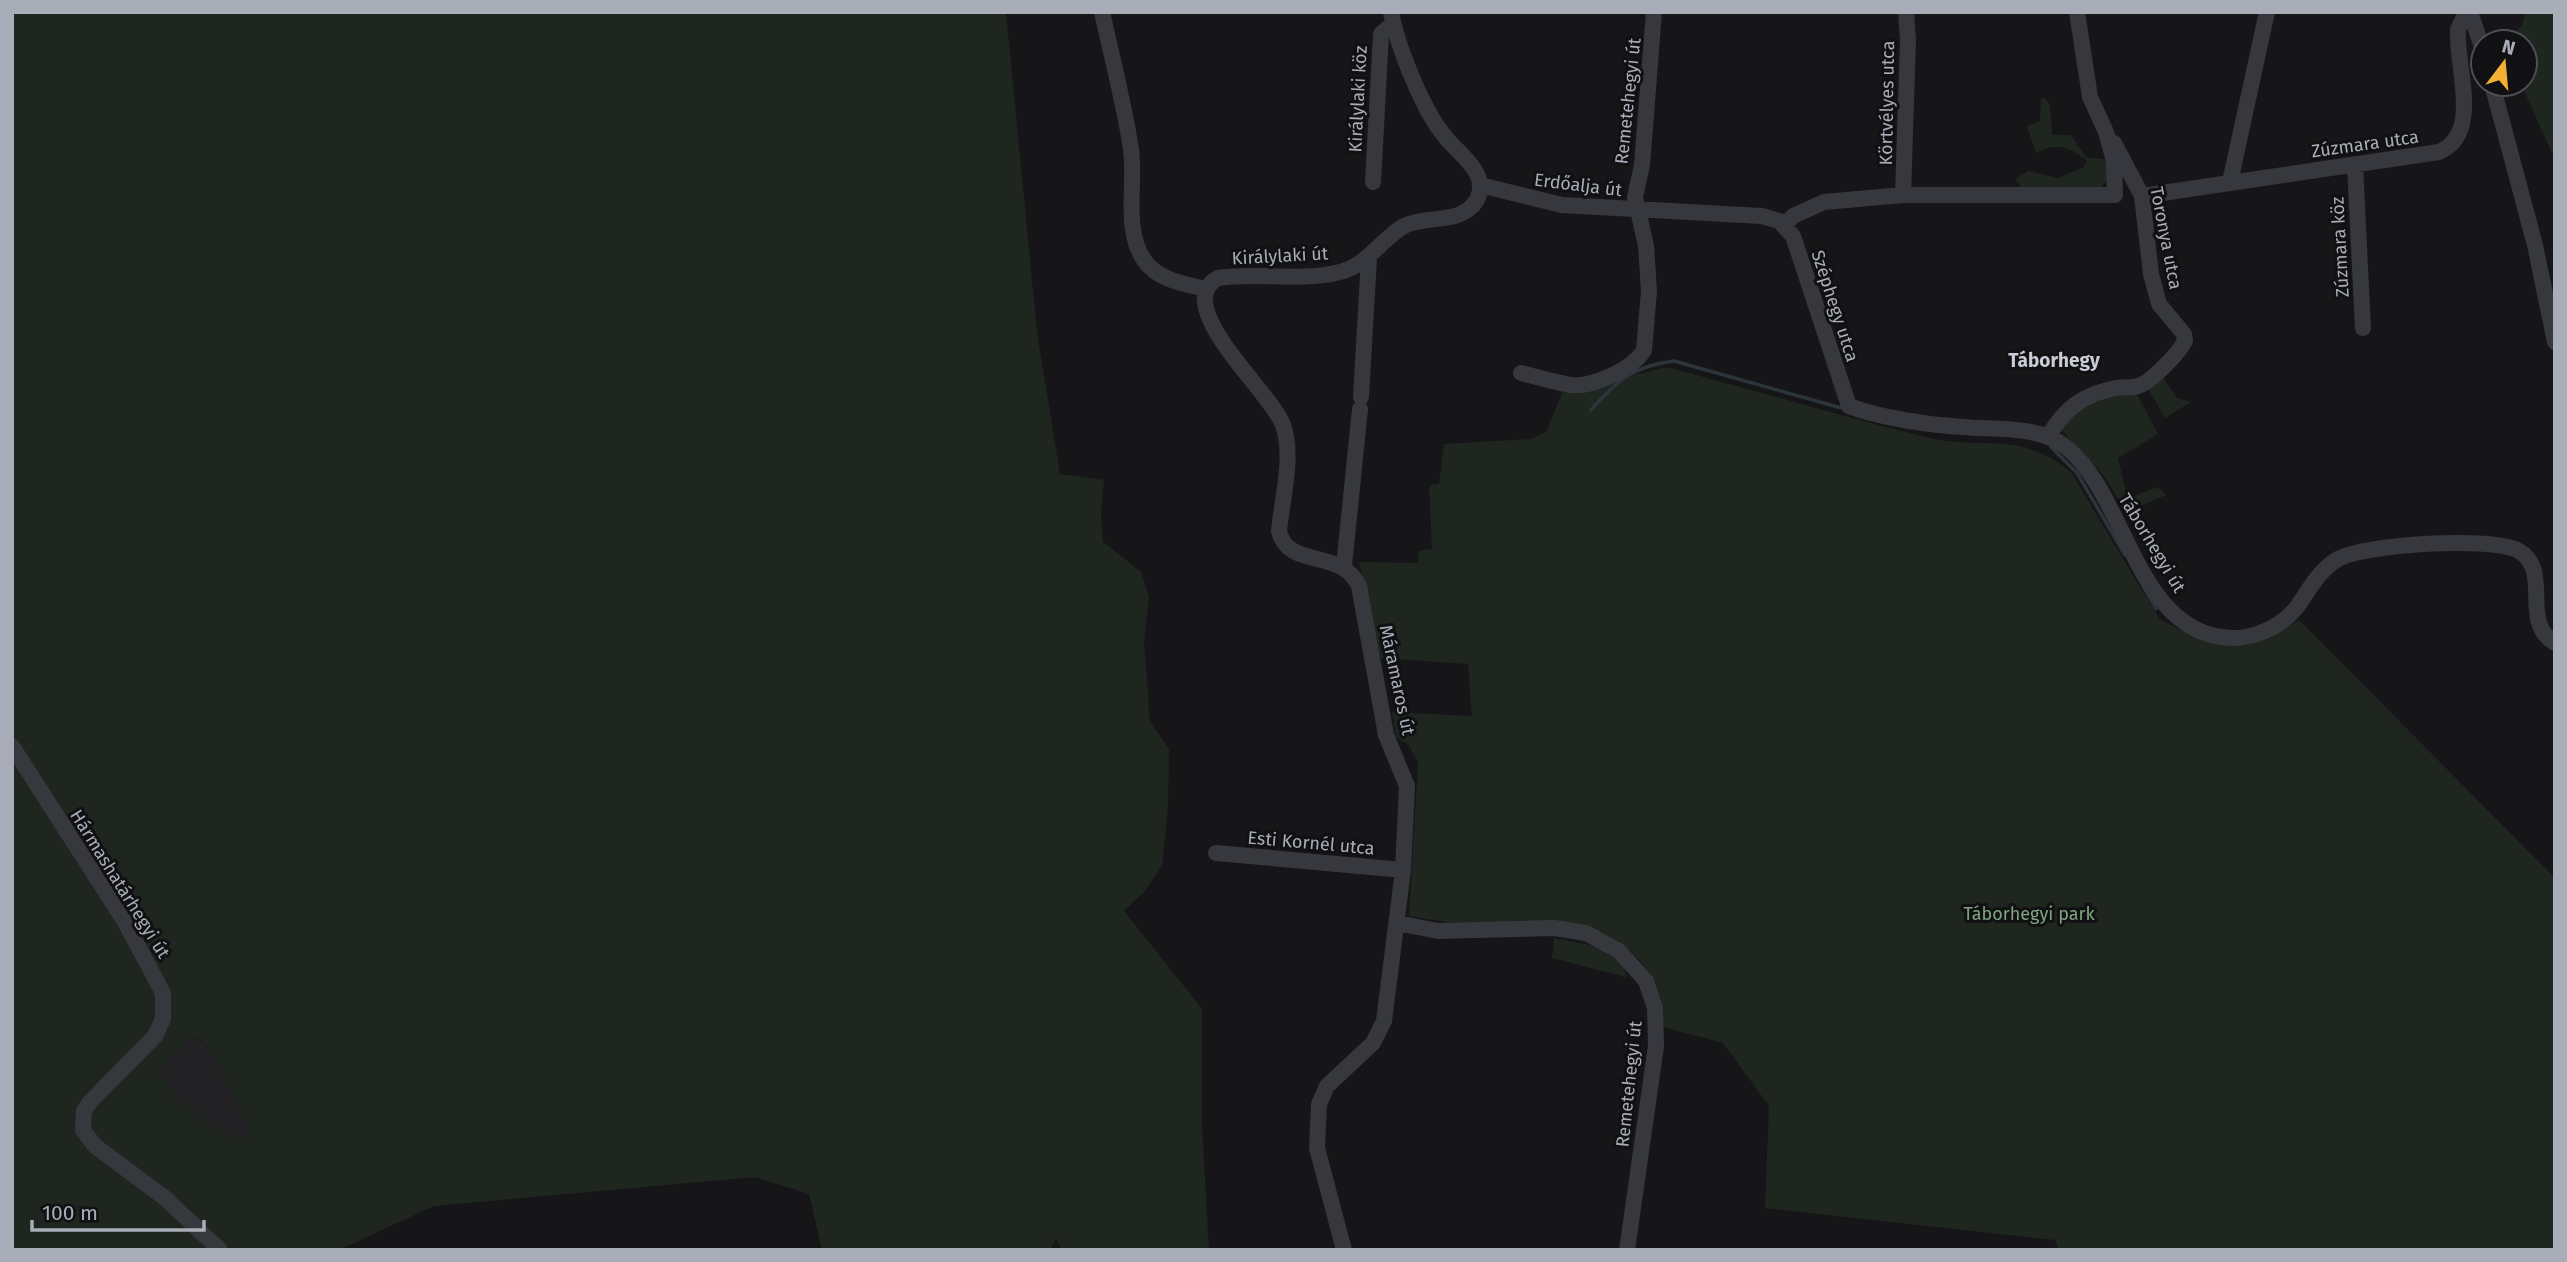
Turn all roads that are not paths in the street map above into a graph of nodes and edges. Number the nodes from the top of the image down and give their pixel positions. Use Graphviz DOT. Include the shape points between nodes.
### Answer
graph roads {
  1 [pos="1102,12"];
  2 [pos="1654,12"];
  3 [pos="1906,12"];
  4 [pos="2077,12"];
  5 [pos="2267,12"];
  6 [pos="2471,14"];
  7 [pos="1392,18"];
  8 [pos="2496,98"];
  9 [pos="2106,132"];
  10 [pos="2355,165"];
  11 [pos="1373,182"];
  12 [pos="2230,182"];
  13 [pos="1480,185"];
  14 [pos="1903,195"];
  15 [pos="2142,196"];
  16 [pos="1637,211"];
  17 [pos="1785,225"];
  18 [pos="1369,258"];
  19 [pos="1206,289"];
  20 [pos="2363,328"];
  21 [pos="2555,342"];
  22 [pos="1521,373"];
  23 [pos="1845,401"];
  24 [pos="2048,438"];
  25 [pos="1344,566"];
  26 [pos="2555,643"];
  27 [pos="12,746"];
  28 [pos="1216,853"];
  29 [pos="1403,870"];
  30 [pos="1397,923"];
  31 [pos="220,1250"];
  32 [pos="1344,1250"];
  33 [pos="1627,1250"];
  1 -- 19 [label="street" via="1131,152 1132,213 1139,251 1163,276"];
  2 -- 16 [label="street, Remetehegyi út"];
  3 -- 14 [label="street, Körtvélyes utca"];
  4 -- 9 [label="street, Toronya utca" via="2088,89"];
  5 -- 12 [label="street"];
  6 -- 10 [label="street, Zúzmara utca" via="2458,29 2464,109 2456,141 2439,152"];
  7 -- 11 [label="street, Királylaki köz" via="1381,34"];
  7 -- 13 [label="street" via="1429,111"];
  8 -- 21 [label="street" via="2535,244"];
  9 -- 14 [label="street, Toronya utca" via="2114,161 2115,195"];
  9 -- 15 [label="street, Toronya utca"];
  10 -- 12 [label="street, Zúzmara utca"];
  10 -- 20 [label="street, Zúzmara köz"];
  12 -- 15 [label="street, Zúzmara utca"];
  13 -- 16 [label="street, Erdőalja út" via="1538,201"];
  13 -- 18 [label="street, Királylaki út" via="1469,210 1405,226"];
  14 -- 17 [label="street" via="1824,202 1793,216"];
  15 -- 24 [label="street, Toronya utca" via="2159,304 2185,341 2139,386 2083,398 2065,411"];
  16 -- 17 [label="street, Erdőalja út" via="1762,216"];
  16 -- 22 [label="street, Remetehegyi út" via="1646,246 1649,291 1640,357 1587,384"];
  17 -- 23 [label="street, Széphegy utca" via="1793,236"];
  18 -- 19 [label="street, Királylaki út" via="1352,268 1324,274 1218,278"];
  18 -- 25 [label="street"];
  19 -- 25 [label="street" via="1203,301 1211,326 1272,404 1284,428 1281,539 1295,553"];
  23 -- 24 [label="street, Táborhegyi út" via="1856,409 1935,424 2015,430"];
  24 -- 26 [label="street, Táborhegyi út" via="2078,459 2158,595 2175,615 2199,631 2241,637 2273,627 2296,608 2325,569 2354,552 2486,542 2509,546 2528,559 2535,580 2536,622"];
  25 -- 29 [label="street, Máramaros út" via="1359,586 1386,734 1407,786"];
  27 -- 31 [label="street, Hármashatárhegyi út" via="125,922 163,993 163,1019 155,1036 90,1102 84,1111 83,1130 94,1146 165,1198"];
  28 -- 29 [label="street, Esti Kornél utca"];
  29 -- 30 [label="street, Máramaros út"];
  30 -- 32 [label="street, Máramaros út" via="1384,1021 1373,1043 1327,1086 1319,1104 1317,1148"];
  30 -- 33 [label="street, Remetehegyi út" via="1438,931 1555,929 1586,933 1619,951 1646,981 1655,1008 1656,1046"];
}
